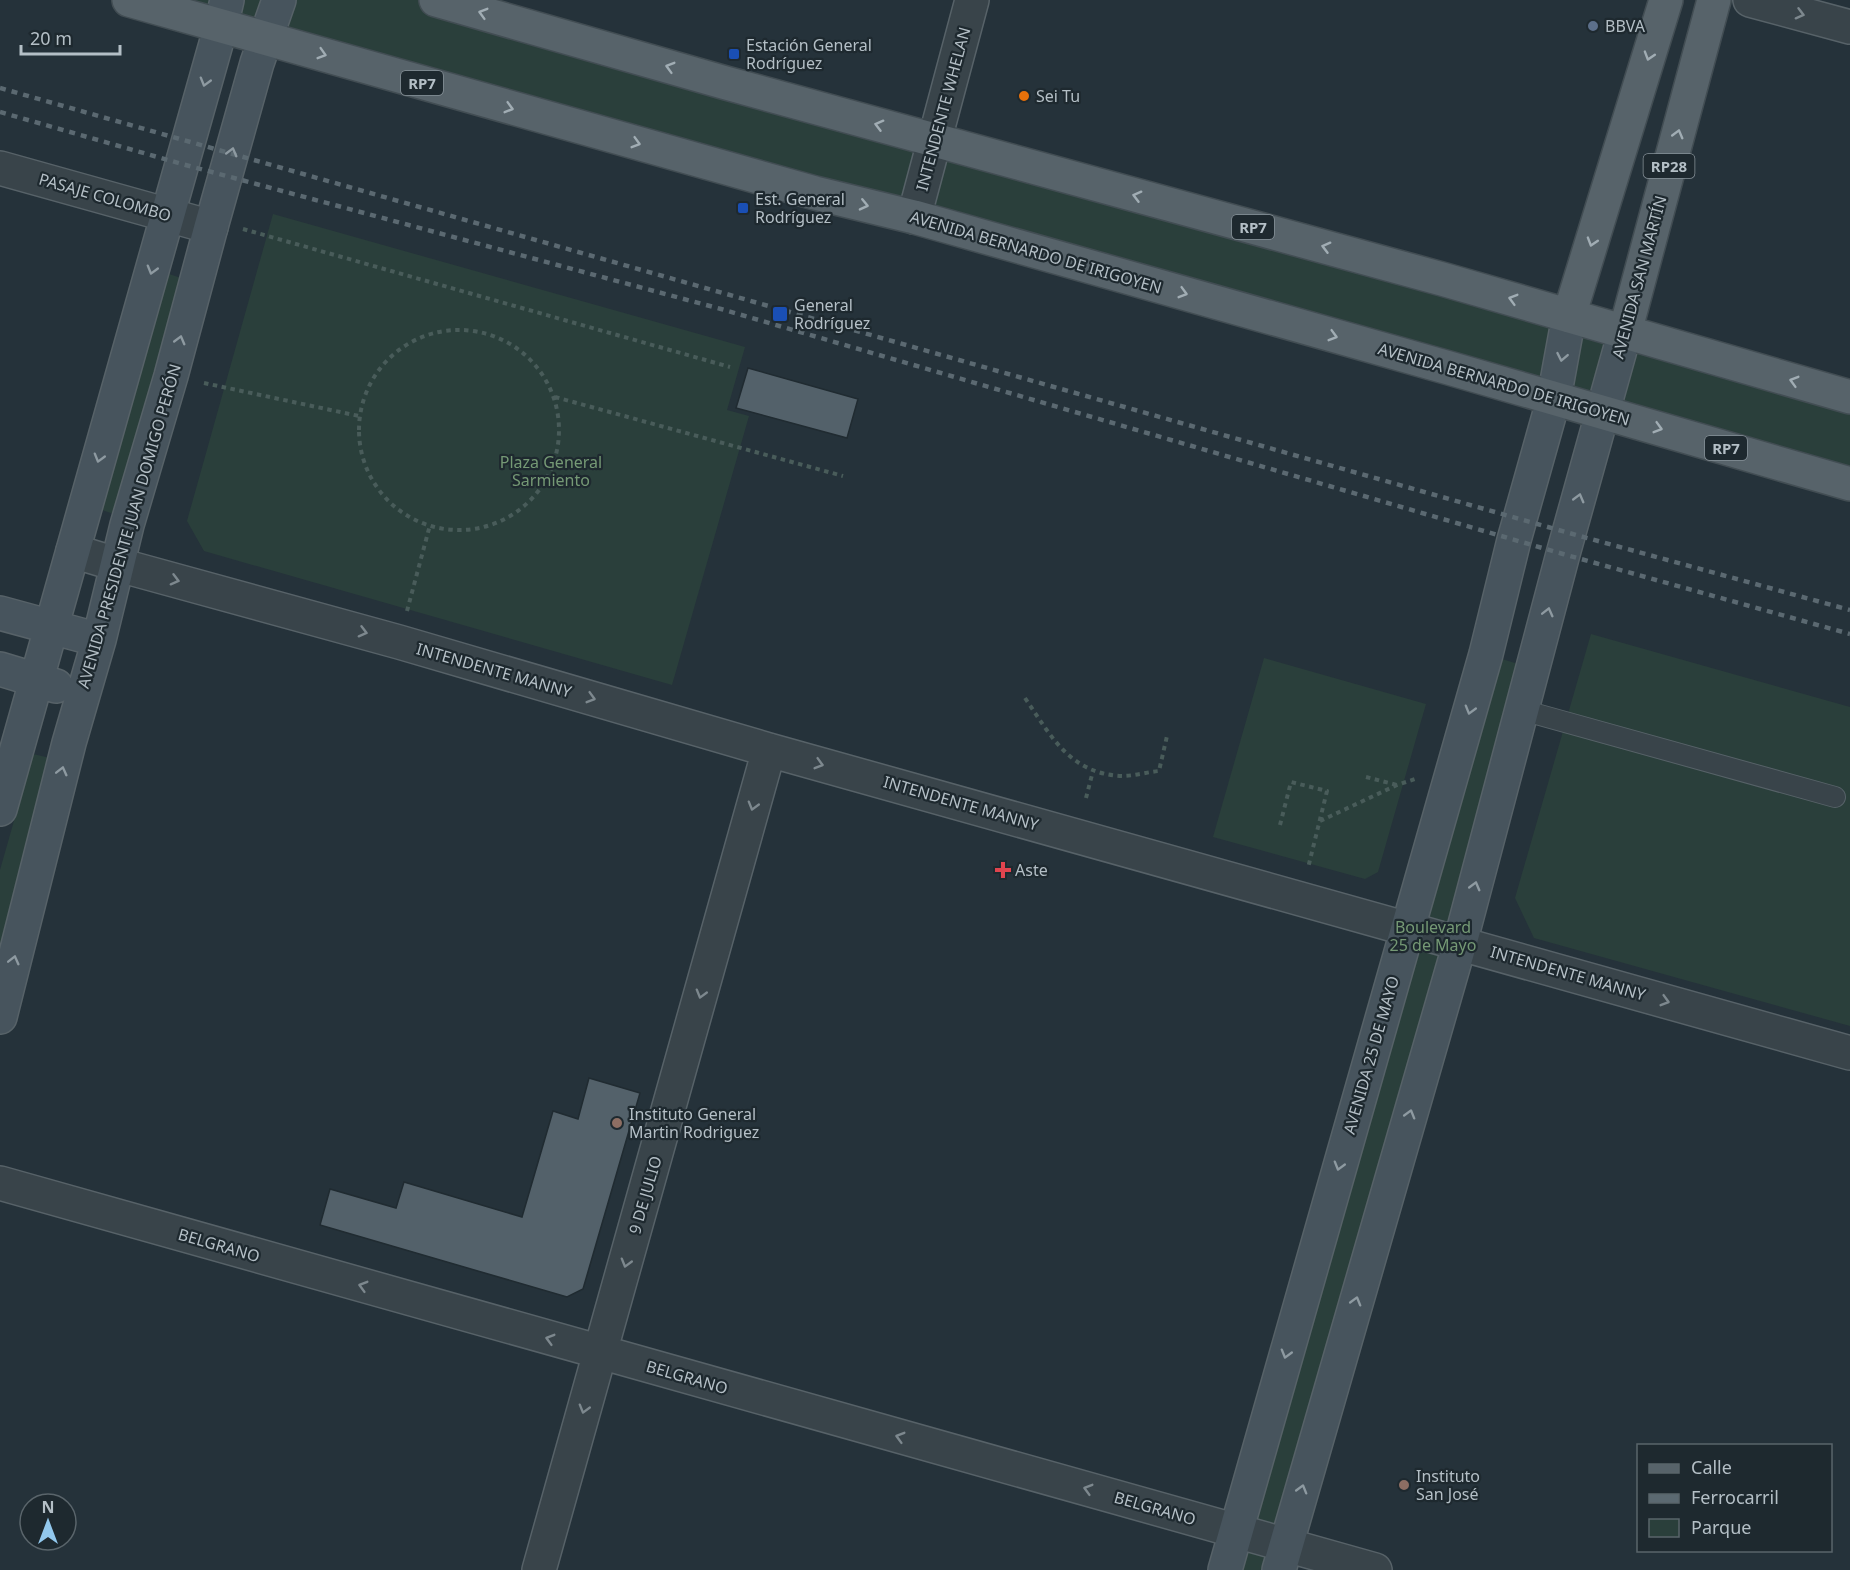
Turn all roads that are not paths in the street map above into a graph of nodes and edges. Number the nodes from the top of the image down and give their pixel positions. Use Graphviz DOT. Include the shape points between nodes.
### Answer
graph roads {
  1 [pos="129,0"];
  2 [pos="279,0"];
  3 [pos="436,0"];
  4 [pos="972,0"];
  5 [pos="1666,0"];
  6 [pos="1714,0"];
  7 [pos="1750,0"];
  8 [pos="224,13"];
  9 [pos="1850,27"];
  10 [pos="266,38"];
  11 [pos="935,140"];
  12 [pos="0,168"];
  13 [pos="167,214"];
  14 [pos="914,217"];
  15 [pos="212,224"];
  16 [pos="1569,316"];
  17 [pos="1625,332"];
  18 [pos="1850,397"];
  19 [pos="1554,398"];
  20 [pos="1602,412"];
  21 [pos="1850,484"];
  22 [pos="73,550"];
  23 [pos="119,565"];
  24 [pos="0,613"];
  25 [pos="52,627"];
  26 [pos="99,640"];
  27 [pos="0,669"];
  28 [pos="37,679"];
  29 [pos="82,695"];
  30 [pos="1522,710"];
  31 [pos="769,750"];
  32 [pos="1835,797"];
  33 [pos="0,809"];
  34 [pos="1407,928"];
  35 [pos="1460,943"];
  36 [pos="0,1017"];
  37 [pos="1850,1053"];
  38 [pos="0,1183"];
  39 [pos="600,1353"];
  40 [pos="1236,1531"];
  41 [pos="1282,1557"];
  42 [pos="539,1570"];
  43 [pos="1225,1570"];
  44 [pos="1375,1570"];
  1 -- 8 [label="main road, RP7"];
  2 -- 10 [label="main road, AVENIDA PRESIDENTE JUAN DOMIGO PERÓN"];
  11 -- 3 [label="main road, RP7, one-way"];
  4 -- 11 [label="street, INTENDENTE WHELAN"];
  5 -- 16 [label="main road, RP28, one-way"];
  17 -- 6 [label="main road, AVENIDA SAN MARTÍN / RP28, one-way"];
  7 -- 9 [label="street, one-way"];
  8 -- 10 [label="main road, AVENIDA BERNARDO DE IRIGOYEN / RP7"];
  8 -- 13 [label="main road, one-way"];
  10 -- 14 [label="main road, AVENIDA BERNARDO DE IRIGOYEN / RP7, one-way" via="815,194"];
  15 -- 10 [label="main road, AVENIDA PRESIDENTE JUAN DOMIGO PERÓN, one-way"];
  11 -- 14 [label="street, INTENDENTE WHELAN"];
  16 -- 11 [label="main road, RP7, one-way"];
  12 -- 13 [label="street, PASAJE COLOMBO"];
  13 -- 15 [label="street, PASAJE COLOMBO"];
  13 -- 22 [label="main road, one-way"];
  14 -- 19 [label="main road, AVENIDA BERNARDO DE IRIGOYEN / RP7, one-way"];
  23 -- 15 [label="main road, AVENIDA PRESIDENTE JUAN DOMIGO PERÓN, one-way"];
  16 -- 17 [label="main road, RP7"];
  16 -- 19 [label="main road, RP28, one-way"];
  18 -- 17 [label="main road, RP7, one-way"];
  17 -- 20 [label="main road, AVENIDA SAN MARTÍN / RP28"];
  19 -- 20 [label="main road, AVENIDA BERNARDO DE IRIGOYEN / RP7"];
  19 -- 34 [label="main road, AVENIDA 25 DE MAYO / RP28, one-way"];
  20 -- 21 [label="main road, AVENIDA BERNARDO DE IRIGOYEN / RP7, one-way"];
  30 -- 20 [label="main road, AVENIDA SAN MARTÍN / RP28, one-way"];
  22 -- 23 [label="street, INTENDENTE MANNY"];
  22 -- 25 [label="main road"];
  23 -- 26 [label="main road, AVENIDA PRESIDENTE JUAN DOMIGO PERÓN"];
  23 -- 31 [label="street, INTENDENTE MANNY, one-way"];
  24 -- 25 [label="main road"];
  25 -- 26 [label="main road"];
  25 -- 28 [label="main road"];
  26 -- 29 [label="main road, AVENIDA PRESIDENTE JUAN DOMIGO PERÓN"];
  27 -- 28 [label="main road"];
  28 -- 29 [label="main road"];
  28 -- 33 [label="main road"];
  36 -- 29 [label="main road, AVENIDA PRESIDENTE JUAN DOMIGO PERÓN, one-way"];
  30 -- 32 [label="lane"];
  35 -- 30 [label="main road, RP28, one-way"];
  31 -- 34 [label="street, INTENDENTE MANNY, one-way"];
  31 -- 39 [label="street, 9 DE JULIO, one-way"];
  34 -- 35 [label="street, INTENDENTE MANNY"];
  34 -- 40 [label="main road, AVENIDA 25 DE MAYO / RP28, one-way"];
  35 -- 37 [label="street, INTENDENTE MANNY, one-way"];
  41 -- 35 [label="main road, RP28, one-way"];
  39 -- 38 [label="street, BELGRANO, one-way"];
  40 -- 39 [label="street, BELGRANO, one-way"];
  39 -- 42 [label="street, 9 DE JULIO, one-way"];
  40 -- 41 [label="street, BELGRANO"];
  40 -- 43 [label="main road, AVENIDA 25 DE MAYO / RP28"];
  41 -- 44 [label="street, BELGRANO"];
}
